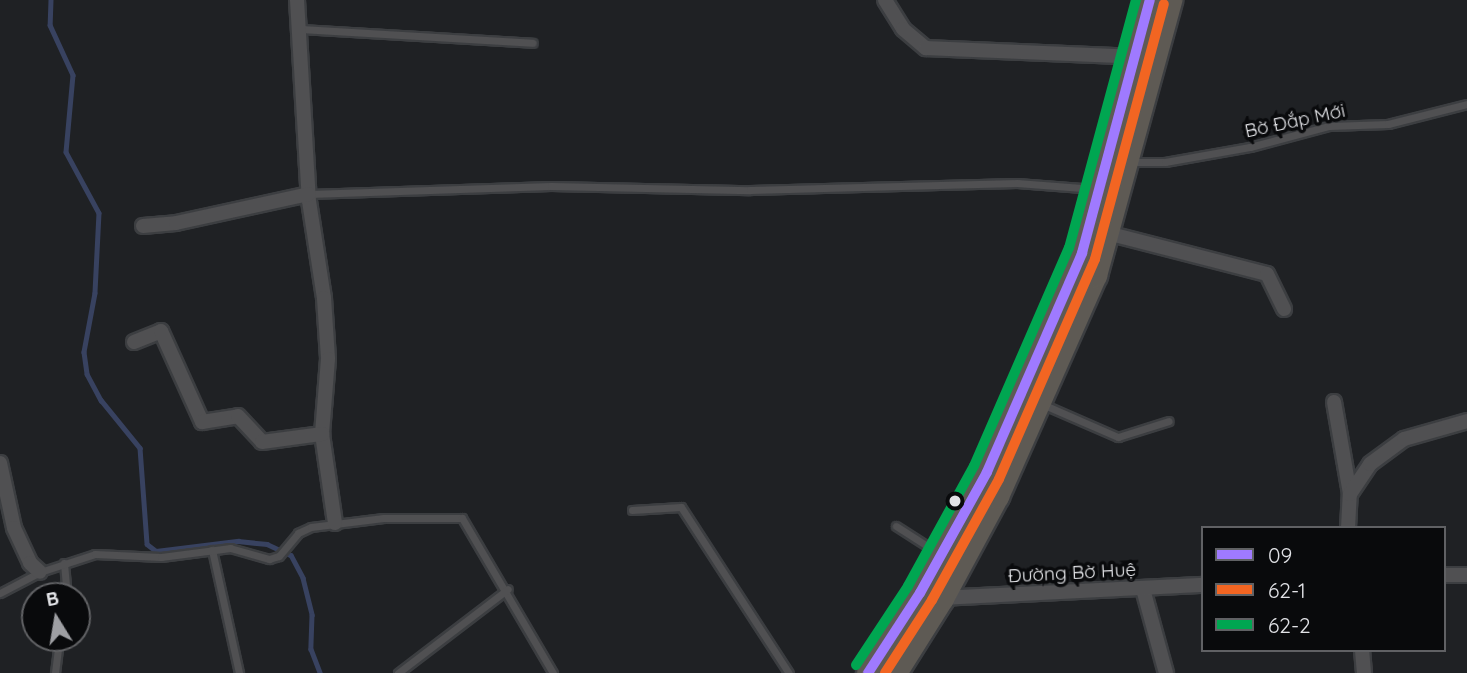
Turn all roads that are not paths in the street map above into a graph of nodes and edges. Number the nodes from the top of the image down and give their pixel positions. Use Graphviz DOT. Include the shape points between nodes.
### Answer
graph roads {
  1 [pos="297,0"];
  2 [pos="885,0"];
  3 [pos="1150,0"];
  4 [pos="1170,0"];
  5 [pos="300,29"];
  6 [pos="533,43"];
  7 [pos="1137,57"];
  8 [pos="1467,104"];
  9 [pos="1128,162"];
  10 [pos="1100,189"];
  11 [pos="309,194"];
  12 [pos="143,226"];
  13 [pos="1107,233"];
  14 [pos="1284,309"];
  15 [pos="134,342"];
  16 [pos="1038,402"];
  17 [pos="1334,402"];
  18 [pos="1169,421"];
  19 [pos="1467,421"];
  20 [pos="322,434"];
  21 [pos="0,463"];
  22 [pos="1350,494"];
  23 [pos="632,510"];
  24 [pos="335,523"];
  25 [pos="896,526"];
  26 [pos="1348,526"];
  27 [pos="212,550"];
  28 [pos="942,555"];
  29 [pos="64,563"];
  30 [pos="40,572"];
  31 [pos="1446,575"];
  32 [pos="1467,575"];
  33 [pos="66,582"];
  34 [pos="1201,585"];
  35 [pos="508,589"];
  36 [pos="1143,589"];
  37 [pos="0,593"];
  38 [pos="942,598"];
  39 [pos="57,652"];
  40 [pos="1362,652"];
  41 [pos="898,672"];
  42 [pos="55,673"];
  43 [pos="239,673"];
  44 [pos="398,673"];
  45 [pos="553,673"];
  46 [pos="789,673"];
  47 [pos="868,673"];
  48 [pos="1166,673"];
  49 [pos="1364,673"];
  1 -- 5 [label="street"];
  2 -- 7 [label="street" via="903,29 926,48"];
  3 -- 7 [label="highway"];
  4 -- 9 [label="highway"];
  5 -- 6 [label="lane"];
  5 -- 11 [label="street"];
  7 -- 10 [label="highway"];
  8 -- 9 [label="lane, Bờ Đắp Mới" via="1388,124 1329,126 1250,148 1165,162"];
  9 -- 13 [label="highway"];
  10 -- 11 [label="lane" via="1017,183 750,190 551,186"];
  10 -- 28 [label="highway" via="1082,253 993,460"];
  11 -- 12 [label="street"];
  11 -- 20 [label="street" via="328,359"];
  13 -- 14 [label="street" via="1267,274"];
  13 -- 16 [label="highway" via="1095,275"];
  15 -- 20 [label="street" via="161,331 202,422 238,416 262,442"];
  16 -- 18 [label="lane" via="1118,437"];
  16 -- 38 [label="highway" via="997,495"];
  17 -- 22 [label="street"];
  19 -- 22 [label="street" via="1404,439 1370,464"];
  20 -- 24 [label="street"];
  21 -- 30 [label="street" via="14,528 30,563"];
  22 -- 26 [label="street"];
  23 -- 46 [label="lane" via="681,508"];
  24 -- 27 [label="lane" via="298,533 279,556 269,559 230,548"];
  24 -- 35 [label="lane" via="462,518"];
  25 -- 28 [label="lane"];
  27 -- 29 [label="lane" via="161,557 111,553"];
  27 -- 43 [label="lane"];
  28 -- 47 [label="highway"];
  29 -- 30 [label="lane"];
  29 -- 33 [label="lane"];
  30 -- 37 [label="lane"];
  31 -- 32 [label="street"];
  34 -- 36 [label="street, Đường Bờ Huệ"];
  35 -- 44 [label="lane"];
  35 -- 45 [label="lane"];
  36 -- 38 [label="street, Đường Bờ Huệ"];
  36 -- 48 [label="street"];
  38 -- 41 [label="highway"];
  39 -- 42 [label="lane"];
  40 -- 49 [label="street"];
}
